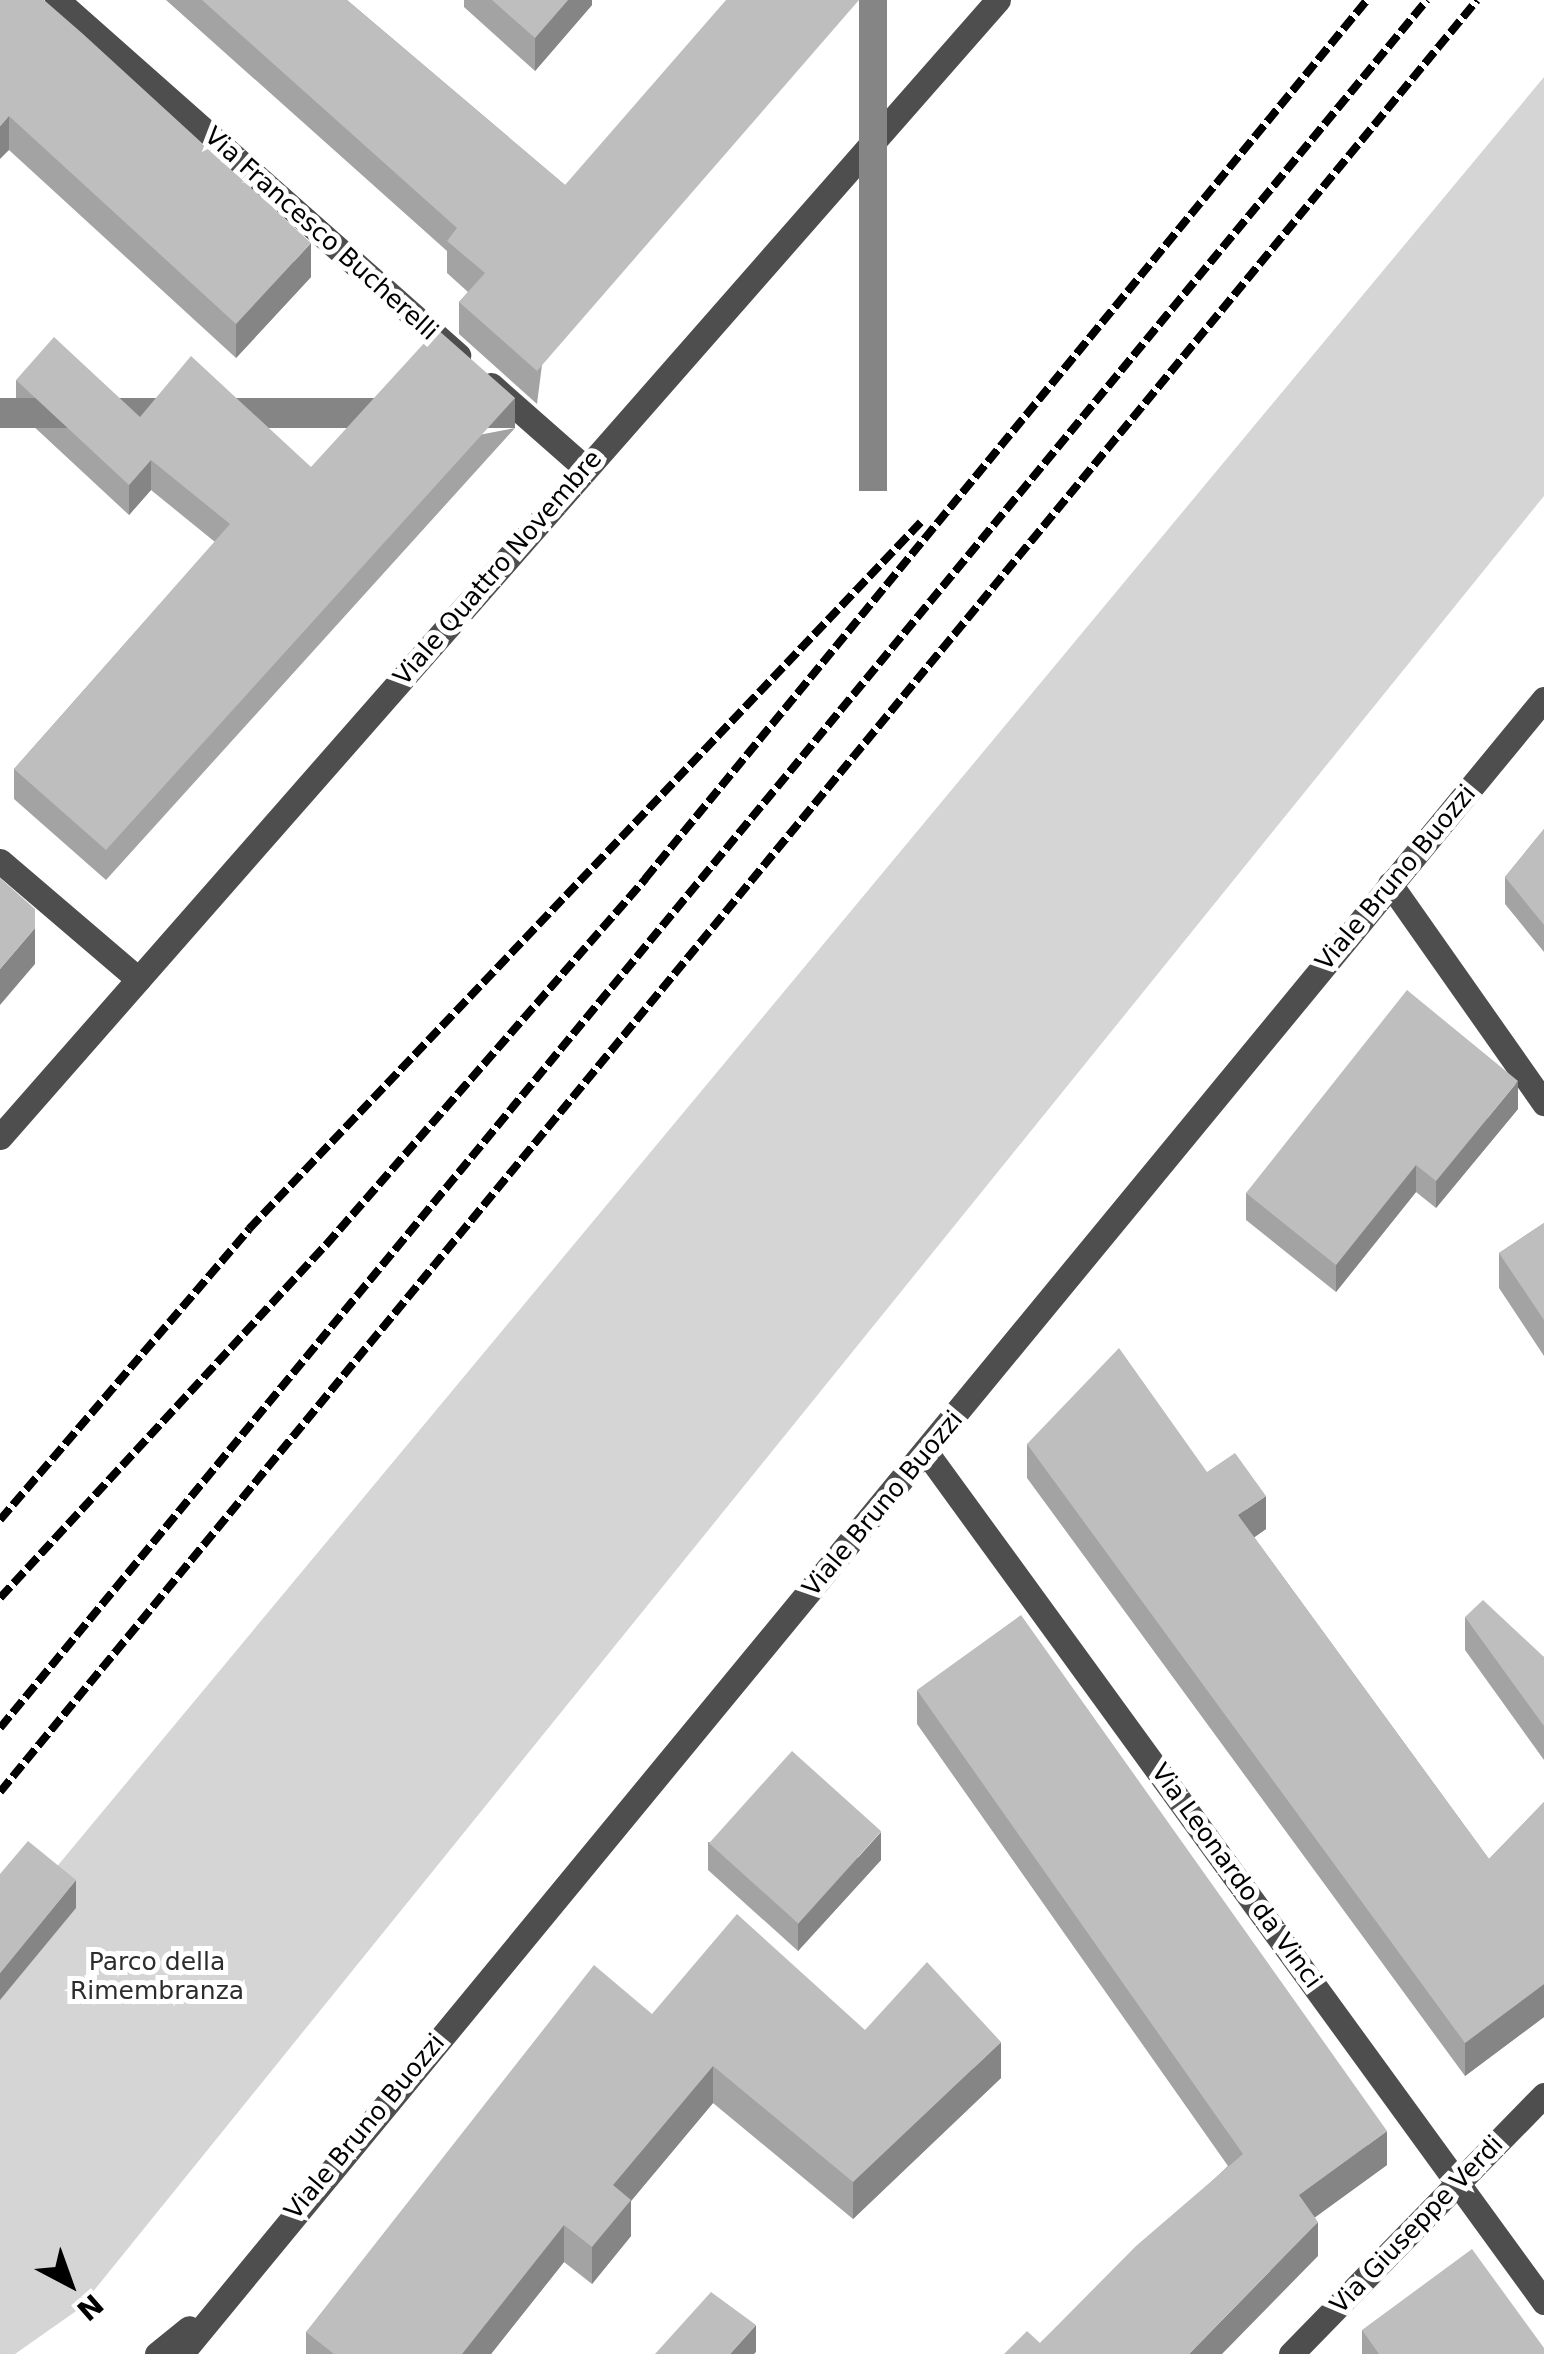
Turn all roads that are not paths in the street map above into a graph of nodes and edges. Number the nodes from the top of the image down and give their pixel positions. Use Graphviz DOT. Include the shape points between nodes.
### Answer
graph roads {
  1 [pos="998,0"];
  2 [pos="64,2"];
  3 [pos="584,468"];
  4 [pos="1544,699"];
  5 [pos="0,861"];
  6 [pos="1390,884"];
  7 [pos="138,979"];
  8 [pos="1544,1104"];
  9 [pos="0,1137"];
  10 [pos="926,1452"];
  11 [pos="1544,2096"];
  12 [pos="1458,2182"];
  13 [pos="1544,2302"];
  14 [pos="216,2305"];
  15 [pos="157,2354"];
  16 [pos="181,2354"];
  17 [pos="1291,2354"];
  1 -- 3 [label="street, Viale Quattro Novembre"];
  2 -- 3 [label="street, Via Francesco Bucherelli"];
  3 -- 7 [label="street, Viale Quattro Novembre"];
  4 -- 6 [label="street, Viale Bruno Buozzi"];
  5 -- 7 [label="street"];
  6 -- 8 [label="street"];
  6 -- 10 [label="street, Viale Bruno Buozzi"];
  7 -- 9 [label="street, Viale Quattro Novembre"];
  10 -- 12 [label="street, Via Leonardo da Vinci"];
  10 -- 14 [label="street, Viale Bruno Buozzi"];
  11 -- 12 [label="street, Via Giuseppe Verdi"];
  12 -- 13 [label="street, Via Leonardo da Vinci"];
  12 -- 17 [label="street, Via Giuseppe Verdi"];
  14 -- 15 [label="street, Viale Bruno Buozzi"];
  14 -- 16 [label="street, Viale Bruno Buozzi"];
}
